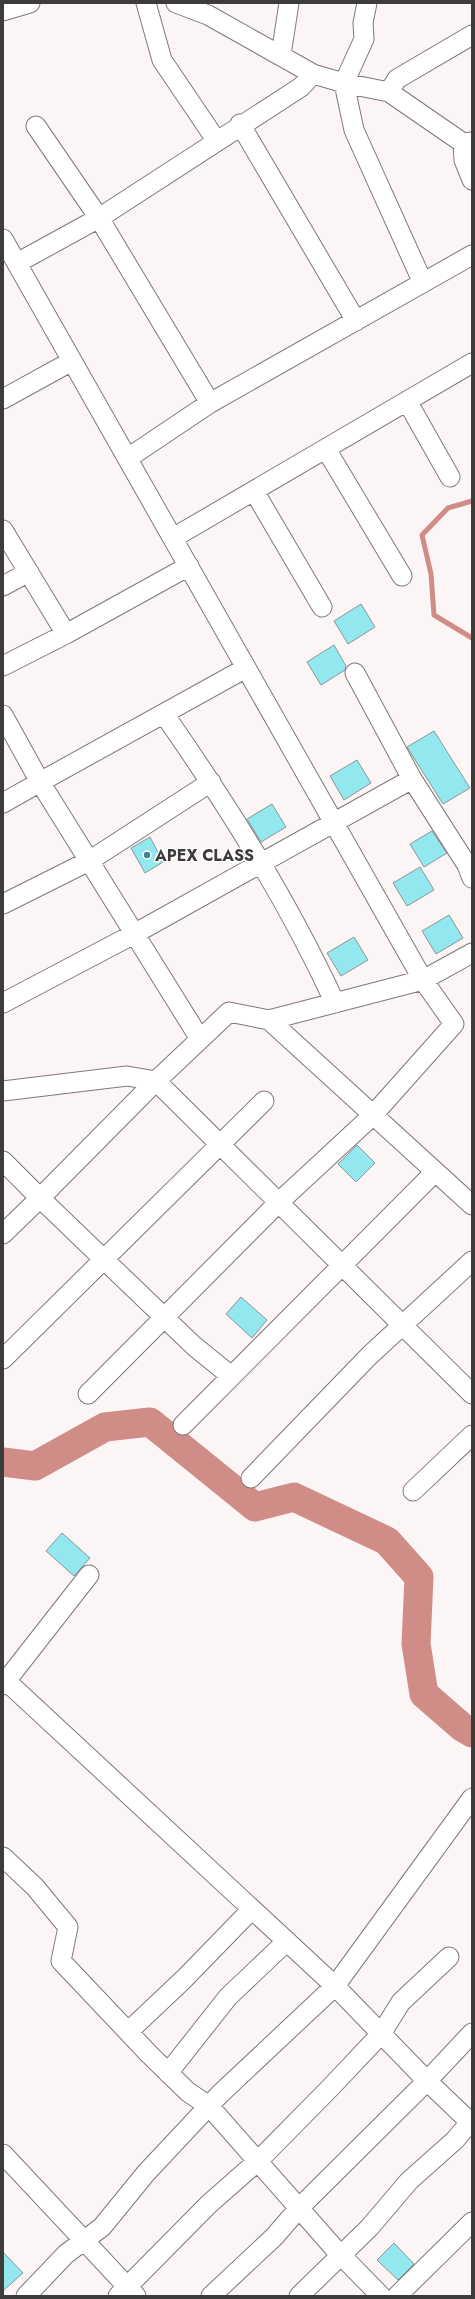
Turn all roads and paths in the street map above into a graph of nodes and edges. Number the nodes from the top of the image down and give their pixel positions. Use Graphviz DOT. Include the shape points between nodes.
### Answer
graph roads {
  1 [pos="30,3"];
  2 [pos="146,3"];
  3 [pos="176,3"];
  4 [pos="289,3"];
  5 [pos="367,3"];
  6 [pos="210,9"];
  7 [pos="3,11"];
  8 [pos="472,35"];
  9 [pos="281,56"];
  10 [pos="313,74"];
  11 [pos="344,83"];
  12 [pos="389,92"];
  13 [pos="240,124"];
  14 [pos="36,126"];
  15 [pos="216,140"];
  16 [pos="468,143"];
  17 [pos="472,180"];
  18 [pos="99,218"];
  19 [pos="3,238"];
  20 [pos="472,255"];
  21 [pos="17,264"];
  22 [pos="423,283"];
  23 [pos="356,320"];
  24 [pos="72,361"];
  25 [pos="472,364"];
  26 [pos="3,399"];
  27 [pos="407,401"];
  28 [pos="210,403"];
  29 [pos="326,449"];
  30 [pos="128,458"];
  31 [pos="450,477"];
  32 [pos="254,490"];
  33 [pos="3,530"];
  34 [pos="173,538"];
  35 [pos="188,566"];
  36 [pos="29,572"];
  37 [pos="402,576"];
  38 [pos="3,586"];
  39 [pos="322,608"];
  40 [pos="66,634"];
  41 [pos="3,666"];
  42 [pos="246,668"];
  43 [pos="355,673"];
  44 [pos="164,714"];
  45 [pos="3,715"];
  46 [pos="412,778"];
  47 [pos="40,782"];
  48 [pos="211,782"];
  49 [pos="3,803"];
  50 [pos="334,822"];
  51 [pos="89,861"];
  52 [pos="260,863"];
  53 [pos="472,878"];
  54 [pos="3,904"];
  55 [pos="134,934"];
  56 [pos="472,953"];
  57 [pos="423,980"];
  58 [pos="3,1002"];
  59 [pos="335,1003"];
  60 [pos="269,1020"];
  61 [pos="200,1039"];
  62 [pos="156,1081"];
  63 [pos="3,1092"];
  64 [pos="264,1101"];
  65 [pos="372,1114"];
  66 [pos="219,1144"];
  67 [pos="3,1161"];
  68 [pos="435,1172"];
  69 [pos="40,1198"];
  70 [pos="278,1202"];
  71 [pos="472,1205"];
  72 [pos="3,1234"];
  73 [pos="102,1259"];
  74 [pos="472,1261"];
  75 [pos="342,1266"];
  76 [pos="165,1318"];
  77 [pos="402,1325"];
  78 [pos="3,1359"];
  79 [pos="231,1376"];
  80 [pos="88,1394"];
  81 [pos="472,1394"];
  82 [pos="182,1425"];
  83 [pos="472,1435"];
  84 [pos="251,1478"];
  85 [pos="413,1491"];
  86 [pos="89,1575"];
  87 [pos="4,1681"];
  88 [pos="472,1798"];
  89 [pos="3,1857"];
  90 [pos="252,1908"];
  91 [pos="286,1941"];
  92 [pos="449,1957"];
  93 [pos="335,1986"];
  94 [pos="128,2032"];
  95 [pos="472,2033"];
  96 [pos="381,2034"];
  97 [pos="168,2073"];
  98 [pos="427,2081"];
  99 [pos="209,2106"];
  100 [pos="471,2122"];
  101 [pos="3,2154"];
  102 [pos="259,2160"];
  103 [pos="300,2206"];
  104 [pos="472,2222"];
  105 [pos="84,2241"];
  106 [pos="341,2255"];
  107 [pos="127,2293"];
  108 [pos="26,2296"];
  109 [pos="211,2296"];
  110 [pos="299,2296"];
  111 [pos="381,2296"];
  112 [pos="397,2296"];
  1 -- 7 [label="street"];
  2 -- 15 [label="street" via="162,60"];
  3 -- 6 [label="street"];
  4 -- 9 [label="street"];
  5 -- 11 [label="street" via="363,23 364,39"];
  6 -- 9 [label="street"];
  8 -- 12 [label="street" via="397,79"];
  9 -- 10 [label="street"];
  10 -- 11 [label="street"];
  10 -- 13 [label="street" via="301,86"];
  11 -- 12 [label="street"];
  11 -- 22 [label="street" via="354,130"];
  12 -- 16 [label="street"];
  13 -- 15 [label="street"];
  13 -- 23 [label="street"];
  14 -- 18 [label="street"];
  15 -- 18 [label="street"];
  16 -- 17 [label="street" via="464,160"];
  18 -- 21 [label="street"];
  18 -- 28 [label="street"];
  19 -- 21 [label="street"];
  20 -- 22 [label="street"];
  21 -- 24 [label="street"];
  22 -- 23 [label="street"];
  23 -- 28 [label="street"];
  24 -- 26 [label="street"];
  24 -- 30 [label="street"];
  25 -- 27 [label="street"];
  27 -- 29 [label="street"];
  27 -- 31 [label="street"];
  28 -- 30 [label="street"];
  29 -- 32 [label="street"];
  29 -- 37 [label="street"];
  30 -- 34 [label="street"];
  32 -- 34 [label="street"];
  32 -- 39 [label="street"];
  33 -- 36 [label="street"];
  34 -- 35 [label="street"];
  35 -- 40 [label="street"];
  35 -- 42 [label="street"];
  36 -- 38 [label="street"];
  36 -- 40 [label="street"];
  40 -- 41 [label="street"];
  42 -- 44 [label="street"];
  42 -- 50 [label="street"];
  43 -- 46 [label="street"];
  44 -- 47 [label="street"];
  44 -- 48 [label="street"];
  45 -- 47 [label="street"];
  46 -- 50 [label="street"];
  46 -- 53 [label="street" via="468,865"];
  47 -- 49 [label="street"];
  47 -- 51 [label="street"];
  48 -- 51 [label="street"];
  48 -- 52 [label="street"];
  50 -- 52 [label="street"];
  50 -- 57 [label="street"];
  51 -- 54 [label="street"];
  51 -- 55 [label="street"];
  52 -- 55 [label="street"];
  52 -- 59 [label="street" via="311,951"];
  55 -- 58 [label="street"];
  55 -- 61 [label="street"];
  56 -- 57 [label="street"];
  57 -- 59 [label="street"];
  57 -- 65 [label="street" via="454,1024"];
  59 -- 60 [label="street"];
  60 -- 61 [label="street" via="229,1012"];
  60 -- 65 [label="street"];
  61 -- 62 [label="street"];
  62 -- 63 [label="street" via="127,1076"];
  62 -- 66 [label="street"];
  62 -- 69 [label="street"];
  64 -- 66 [label="street"];
  65 -- 68 [label="street"];
  65 -- 70 [label="street"];
  66 -- 70 [label="street"];
  66 -- 73 [label="street"];
  67 -- 69 [label="street"];
  68 -- 71 [label="street"];
  68 -- 75 [label="street"];
  69 -- 72 [label="street"];
  69 -- 73 [label="street"];
  70 -- 75 [label="street"];
  70 -- 76 [label="street"];
  73 -- 76 [label="street"];
  73 -- 78 [label="street"];
  74 -- 77 [label="street"];
  75 -- 77 [label="street"];
  75 -- 79 [label="street"];
  76 -- 79 [label="street"];
  76 -- 80 [label="street"];
  77 -- 81 [label="street"];
  77 -- 84 [label="street"];
  79 -- 82 [label="street"];
  83 -- 85 [label="street"];
  86 -- 87 [label="street"];
  87 -- 90 [label="street"];
  88 -- 93 [label="street"];
  89 -- 94 [label="street" via="35,1888 68,1928 61,1961"];
  90 -- 91 [label="street"];
  90 -- 94 [label="street" via="184,1979"];
  91 -- 93 [label="street"];
  91 -- 97 [label="street" via="228,1997"];
  92 -- 96 [label="street" via="401,2002"];
  93 -- 96 [label="street"];
  93 -- 99 [label="street"];
  94 -- 97 [label="street"];
  95 -- 98 [label="street"];
  96 -- 98 [label="street"];
  96 -- 102 [label="street"];
  97 -- 99 [label="street" via="188,2092"];
  98 -- 100 [label="street"];
  98 -- 103 [label="street"];
  99 -- 102 [label="street"];
  99 -- 105 [label="street" via="146,2173 102,2226"];
  100 -- 106 [label="street" via="455,2140 409,2181 369,2228"];
  101 -- 105 [label="street"];
  102 -- 103 [label="street"];
  102 -- 107 [label="street" via="209,2204"];
  103 -- 106 [label="street"];
  103 -- 109 [label="street" via="274,2237"];
  104 -- 112 [label="street"];
  105 -- 107 [label="street"];
  105 -- 108 [label="street" via="66,2254"];
  106 -- 110 [label="street"];
  106 -- 111 [label="street"];
}
